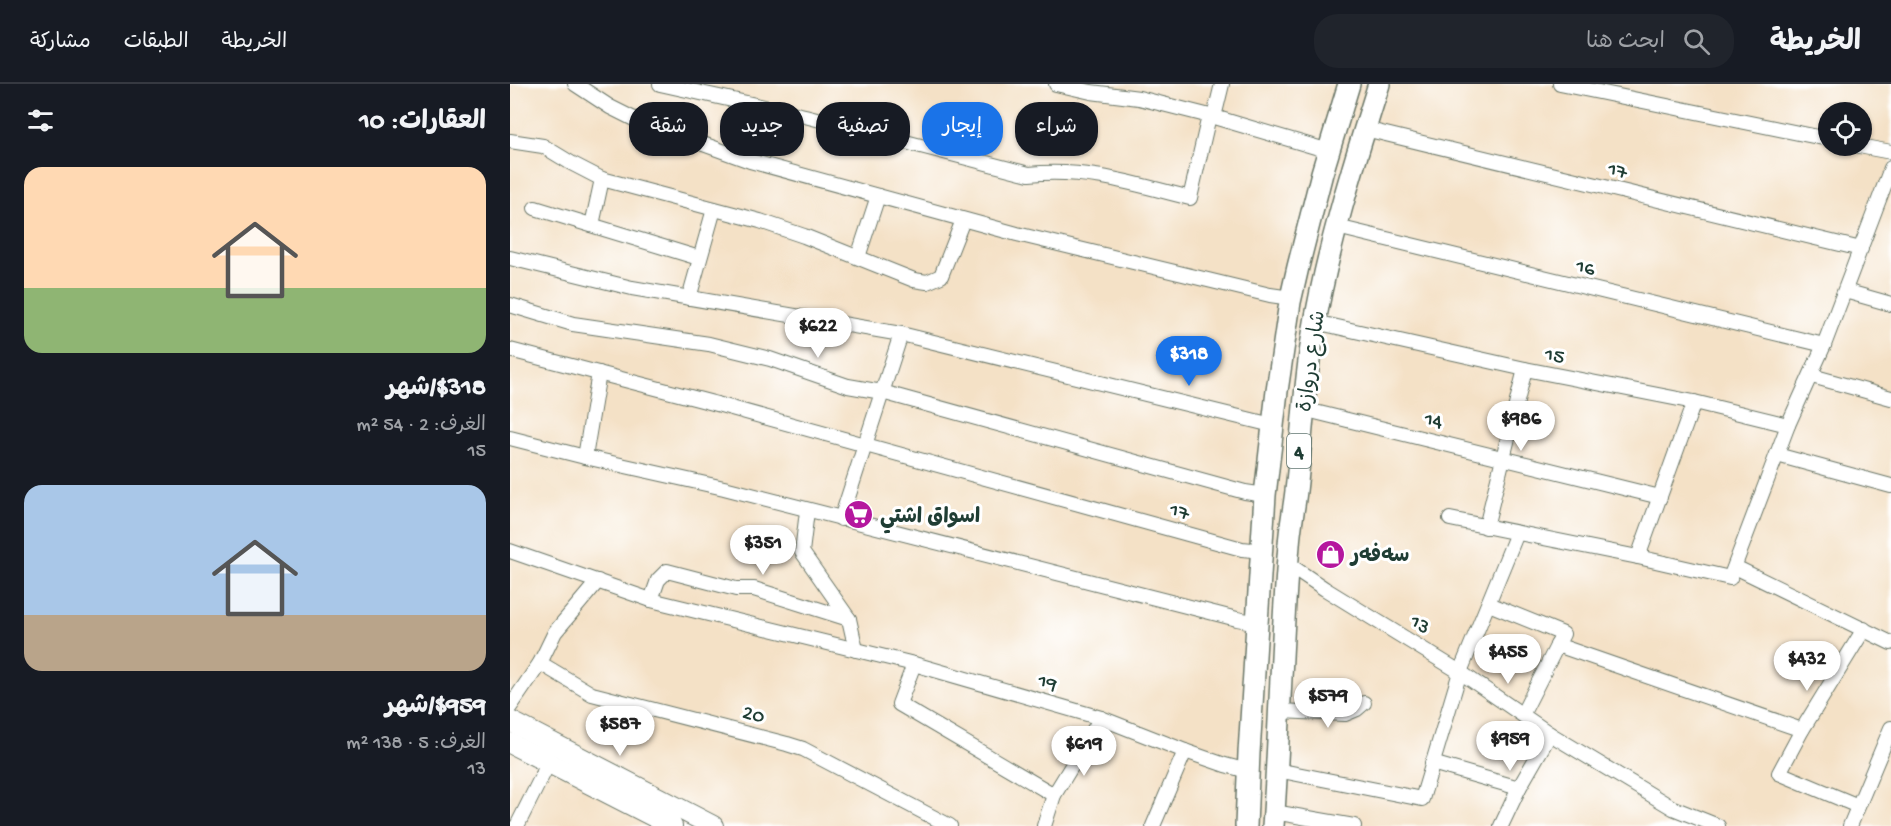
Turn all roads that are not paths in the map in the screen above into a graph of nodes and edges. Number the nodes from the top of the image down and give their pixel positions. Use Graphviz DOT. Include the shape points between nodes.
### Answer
graph roads {
  1 [pos="575,84"];
  2 [pos="660,84"];
  3 [pos="1056,84"];
  4 [pos="1222,84"];
  5 [pos="1349,84"];
  6 [pos="1379,84"];
  7 [pos="1560,84"];
  8 [pos="1092,88"];
  9 [pos="1211,117"];
  10 [pos="1365,129"];
  11 [pos="1818,137"];
  12 [pos="510,141"];
  13 [pos="1872,148"];
  14 [pos="1329,151"];
  15 [pos="1891,152"];
  16 [pos="1891,168"];
  17 [pos="602,179"];
  18 [pos="878,196"];
  19 [pos="1315,200"];
  20 [pos="1886,200"];
  21 [pos="535,208"];
  22 [pos="714,208"];
  23 [pos="1340,217"];
  24 [pos="963,220"];
  25 [pos="592,225"];
  26 [pos="1861,249"];
  27 [pos="858,257"];
  28 [pos="510,258"];
  29 [pos="699,258"];
  30 [pos="1845,291"];
  31 [pos="690,298"];
  32 [pos="1291,298"];
  33 [pos="1891,304"];
  34 [pos="510,305"];
  35 [pos="1315,322"];
  36 [pos="901,334"];
  37 [pos="1824,345"];
  38 [pos="510,350"];
  39 [pos="1525,369"];
  40 [pos="598,373"];
  41 [pos="1812,376"];
  42 [pos="882,392"];
  43 [pos="1891,398"];
  44 [pos="1694,402"];
  45 [pos="1303,409"];
  46 [pos="1262,423"];
  47 [pos="1788,425"];
  48 [pos="510,438"];
  49 [pos="864,444"];
  50 [pos="1777,455"];
  51 [pos="585,457"];
  52 [pos="1503,457"];
  53 [pos="1891,486"];
  54 [pos="1265,495"];
  55 [pos="1660,497"];
  56 [pos="807,511"];
  57 [pos="841,519"];
  58 [pos="1450,519"];
  59 [pos="1486,526"];
  60 [pos="1517,533"];
  61 [pos="510,551"];
  62 [pos="1263,551"];
  63 [pos="1638,556"];
  64 [pos="1288,564"];
  65 [pos="1735,567"];
  66 [pos="598,581"];
  67 [pos="651,600"];
  68 [pos="1489,604"];
  69 [pos="849,619"];
  70 [pos="1247,621"];
  71 [pos="1864,629"];
  72 [pos="1891,643"];
  73 [pos="1557,645"];
  74 [pos="856,650"];
  75 [pos="540,663"];
  76 [pos="914,664"];
  77 [pos="1460,672"];
  78 [pos="1364,703"];
  79 [pos="510,707"];
  80 [pos="1280,711"];
  81 [pos="1523,713"];
  82 [pos="1101,718"];
  83 [pos="510,721"];
  84 [pos="1891,728"];
  85 [pos="1802,730"];
  86 [pos="1550,734"];
  87 [pos="510,743"];
  88 [pos="1185,751"];
  89 [pos="1432,763"];
  90 [pos="548,764"];
  91 [pos="1277,770"];
  92 [pos="1248,771"];
  93 [pos="1519,788"];
  94 [pos="1054,795"];
  95 [pos="1858,806"];
  96 [pos="1274,819"];
  97 [pos="517,826"];
  98 [pos="672,826"];
  99 [pos="713,826"];
  100 [pos="950,826"];
  101 [pos="1044,826"];
  102 [pos="1153,826"];
  103 [pos="1246,826"];
  104 [pos="1354,826"];
  105 [pos="1501,826"];
  106 [pos="1718,826"];
  107 [pos="1850,826"];
  1 -- 18 [label="street" via="610,107 674,135 750,161"];
  2 -- 9 [label="street" via="805,116 1029,174 1053,171 1106,176 1190,198"];
  3 -- 8 [label="street"];
  4 -- 9 [label="street"];
  5 -- 14 [label="main road, شارع دروازة / 4"];
  6 -- 10 [label="main road, شارع دروازة / 4"];
  7 -- 11 [label="street"];
  8 -- 9 [label="street"];
  9 -- 14 [label="street"];
  10 -- 23 [label="main road, شارع دروازة / 4"];
  10 -- 26 [label="street, 17"];
  12 -- 17 [label="street" via="543,146"];
  13 -- 15 [label="street"];
  14 -- 19 [label="main road, شارع دروازة / 4"];
  16 -- 20 [label="street"];
  17 -- 22 [label="street"];
  17 -- 25 [label="street"];
  18 -- 24 [label="street"];
  18 -- 27 [label="street"];
  19 -- 23 [label="main road"];
  19 -- 32 [label="main road, شارع دروازة / 4"];
  20 -- 26 [label="street"];
  21 -- 25 [label="street"];
  22 -- 27 [label="street"];
  22 -- 29 [label="street"];
  23 -- 35 [label="main road, شارع دروازة / 4"];
  23 -- 37 [label="street, 16"];
  24 -- 27 [label="street" via="941,276 934,280 914,280"];
  24 -- 32 [label="street"];
  25 -- 29 [label="street"];
  26 -- 30 [label="street"];
  28 -- 31 [label="street"];
  29 -- 31 [label="street"];
  30 -- 33 [label="street"];
  30 -- 37 [label="street"];
  31 -- 36 [label="street"];
  32 -- 46 [label="main road, شارع دروازة / 4"];
  34 -- 42 [label="street" via="573,324 709,344 770,359 848,386"];
  35 -- 39 [label="street, 15"];
  35 -- 45 [label="main road, شارع دروازة / 4"];
  36 -- 42 [label="street"];
  36 -- 46 [label="street"];
  37 -- 41 [label="street"];
  38 -- 40 [label="street, 17"];
  39 -- 44 [label="street, 15"];
  39 -- 52 [label="street"];
  40 -- 49 [label="street, 17"];
  40 -- 51 [label="street"];
  41 -- 43 [label="street"];
  41 -- 47 [label="street"];
  42 -- 49 [label="street"];
  42 -- 54 [label="street"];
  44 -- 47 [label="street, 15"];
  44 -- 55 [label="street"];
  45 -- 52 [label="street, 14"];
  45 -- 64 [label="main road, شارع دروازة / 4"];
  46 -- 54 [label="main road, شارع دروازة / 4"];
  47 -- 50 [label="street"];
  48 -- 51 [label="street"];
  49 -- 57 [label="street"];
  49 -- 62 [label="street, 17" via="1242,549"];
  50 -- 53 [label="street"];
  50 -- 65 [label="street"];
  51 -- 56 [label="street"];
  52 -- 55 [label="street, 14"];
  52 -- 59 [label="street"];
  54 -- 62 [label="main road, شارع دروازة / 4"];
  55 -- 63 [label="street"];
  56 -- 57 [label="street"];
  56 -- 69 [label="street" via="802,552"];
  57 -- 70 [label="street"];
  58 -- 59 [label="street"];
  59 -- 60 [label="street"];
  60 -- 63 [label="street"];
  60 -- 68 [label="street"];
  61 -- 66 [label="street, 19"];
  62 -- 70 [label="main road, شارع دروازة / 4"];
  63 -- 65 [label="street" via="1730,578"];
  64 -- 77 [label="street, 13"];
  64 -- 80 [label="main road, شارع دروازة / 4"];
  65 -- 71 [label="street"];
  66 -- 67 [label="street, 19"];
  66 -- 75 [label="street" via="555,632"];
  67 -- 69 [label="street" via="658,580 667,571 754,590"];
  67 -- 74 [label="street, 19"];
  68 -- 73 [label="street" via="1563,634"];
  68 -- 77 [label="street"];
  69 -- 74 [label="street"];
  70 -- 92 [label="main road, شارع دروازة / 4"];
  71 -- 72 [label="street"];
  71 -- 85 [label="street"];
  73 -- 81 [label="street"];
  73 -- 85 [label="street"];
  74 -- 76 [label="street, 19"];
  75 -- 79 [label="street"];
  75 -- 100 [label="street, 20" via="592,694 803,749"];
  76 -- 82 [label="street, 19"];
  76 -- 94 [label="street" via="899,704"];
  77 -- 81 [label="street, 13"];
  77 -- 89 [label="street"];
  78 -- 80 [label="street" via="1346,714"];
  80 -- 91 [label="main road, شارع دروازة / 4"];
  81 -- 86 [label="street, 13"];
  82 -- 88 [label="street, 19"];
  82 -- 94 [label="street"];
  83 -- 99 [label="main road"];
  84 -- 95 [label="street"];
  85 -- 95 [label="street" via="1779,773"];
  86 -- 93 [label="street"];
  86 -- 106 [label="street, 13" via="1673,808"];
  87 -- 90 [label="main road"];
  88 -- 92 [label="street, 19"];
  88 -- 102 [label="street"];
  89 -- 91 [label="street" via="1422,799"];
  89 -- 93 [label="street"];
  90 -- 97 [label="street"];
  90 -- 98 [label="main road"];
  91 -- 96 [label="main road, شارع دروازة / 4"];
  92 -- 103 [label="main road, شارع دروازة / 4"];
  93 -- 105 [label="street"];
  94 -- 101 [label="street"];
  95 -- 107 [label="street"];
  96 -- 104 [label="street"];
}
